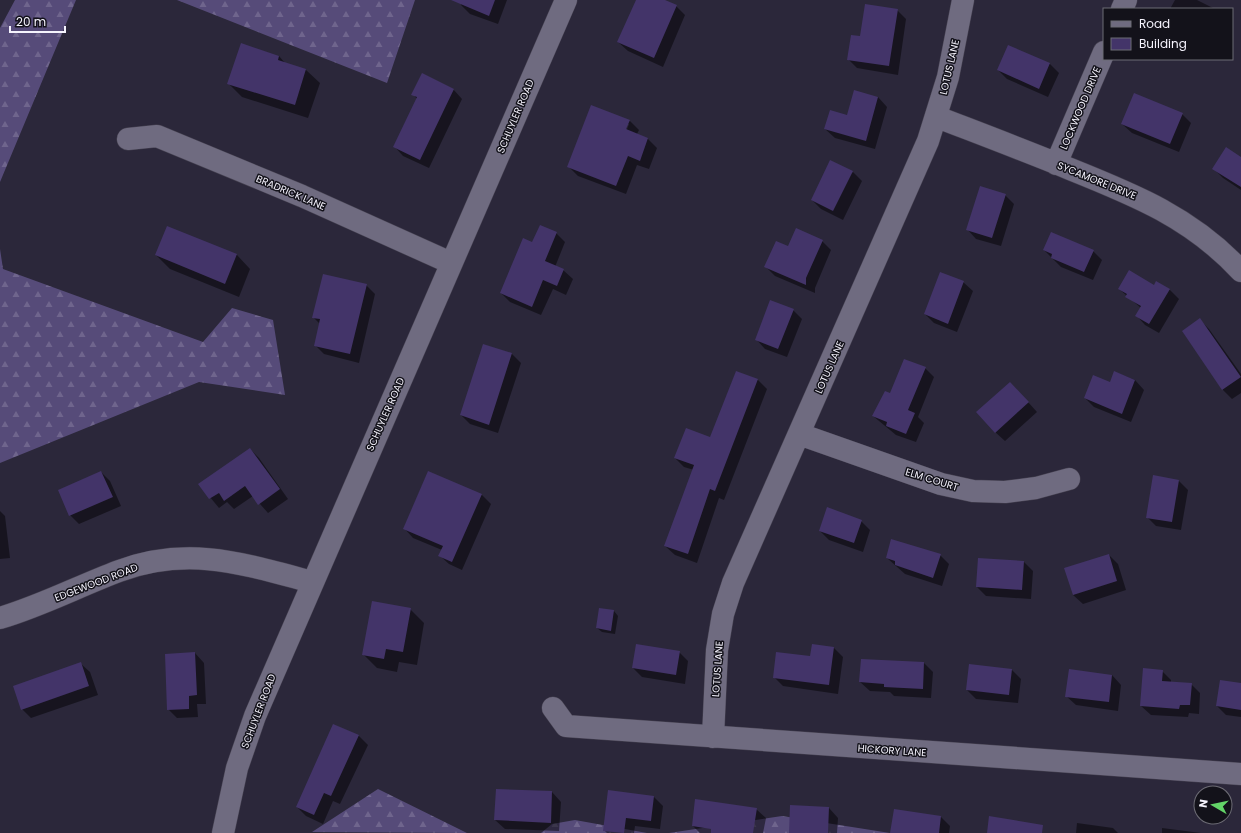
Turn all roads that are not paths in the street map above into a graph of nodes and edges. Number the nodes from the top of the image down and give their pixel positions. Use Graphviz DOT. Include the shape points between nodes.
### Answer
graph roads {
  1 [pos="566,0"];
  2 [pos="963,0"];
  3 [pos="1103,54"];
  4 [pos="937,117"];
  5 [pos="128,139"];
  6 [pos="1056,164"];
  7 [pos="451,263"];
  8 [pos="1241,271"];
  9 [pos="799,434"];
  10 [pos="1069,479"];
  11 [pos="312,582"];
  12 [pos="0,618"];
  13 [pos="553,708"];
  14 [pos="713,737"];
  15 [pos="1241,774"];
  16 [pos="223,833"];
  1 -- 7 [label="street, SCHUYLER ROAD"];
  2 -- 4 [label="street, LOTUS LANE" via="948,77"];
  3 -- 6 [label="street, LOCKWOOD DRIVE"];
  4 -- 6 [label="street, SYCAMORE DRIVE"];
  4 -- 9 [label="street, LOTUS LANE"];
  5 -- 7 [label="street, BRADRICK LANE" via="157,136 302,196"];
  6 -- 8 [label="street, SYCAMORE DRIVE" via="1138,197 1176,218 1207,240"];
  7 -- 11 [label="street, SCHUYLER ROAD"];
  9 -- 10 [label="street, ELM COURT" via="941,484 973,491 1005,492 1036,488"];
  9 -- 14 [label="street, LOTUS LANE" via="733,583 723,614 717,650"];
  11 -- 12 [label="street, EDGEWOOD ROAD" via="233,561 203,558 172,559 119,571 24,611"];
  11 -- 16 [label="street, SCHUYLER ROAD" via="254,716 237,768"];
  13 -- 14 [label="street, HICKORY LANE" via="566,726"];
  14 -- 15 [label="street, HICKORY LANE"];
}
